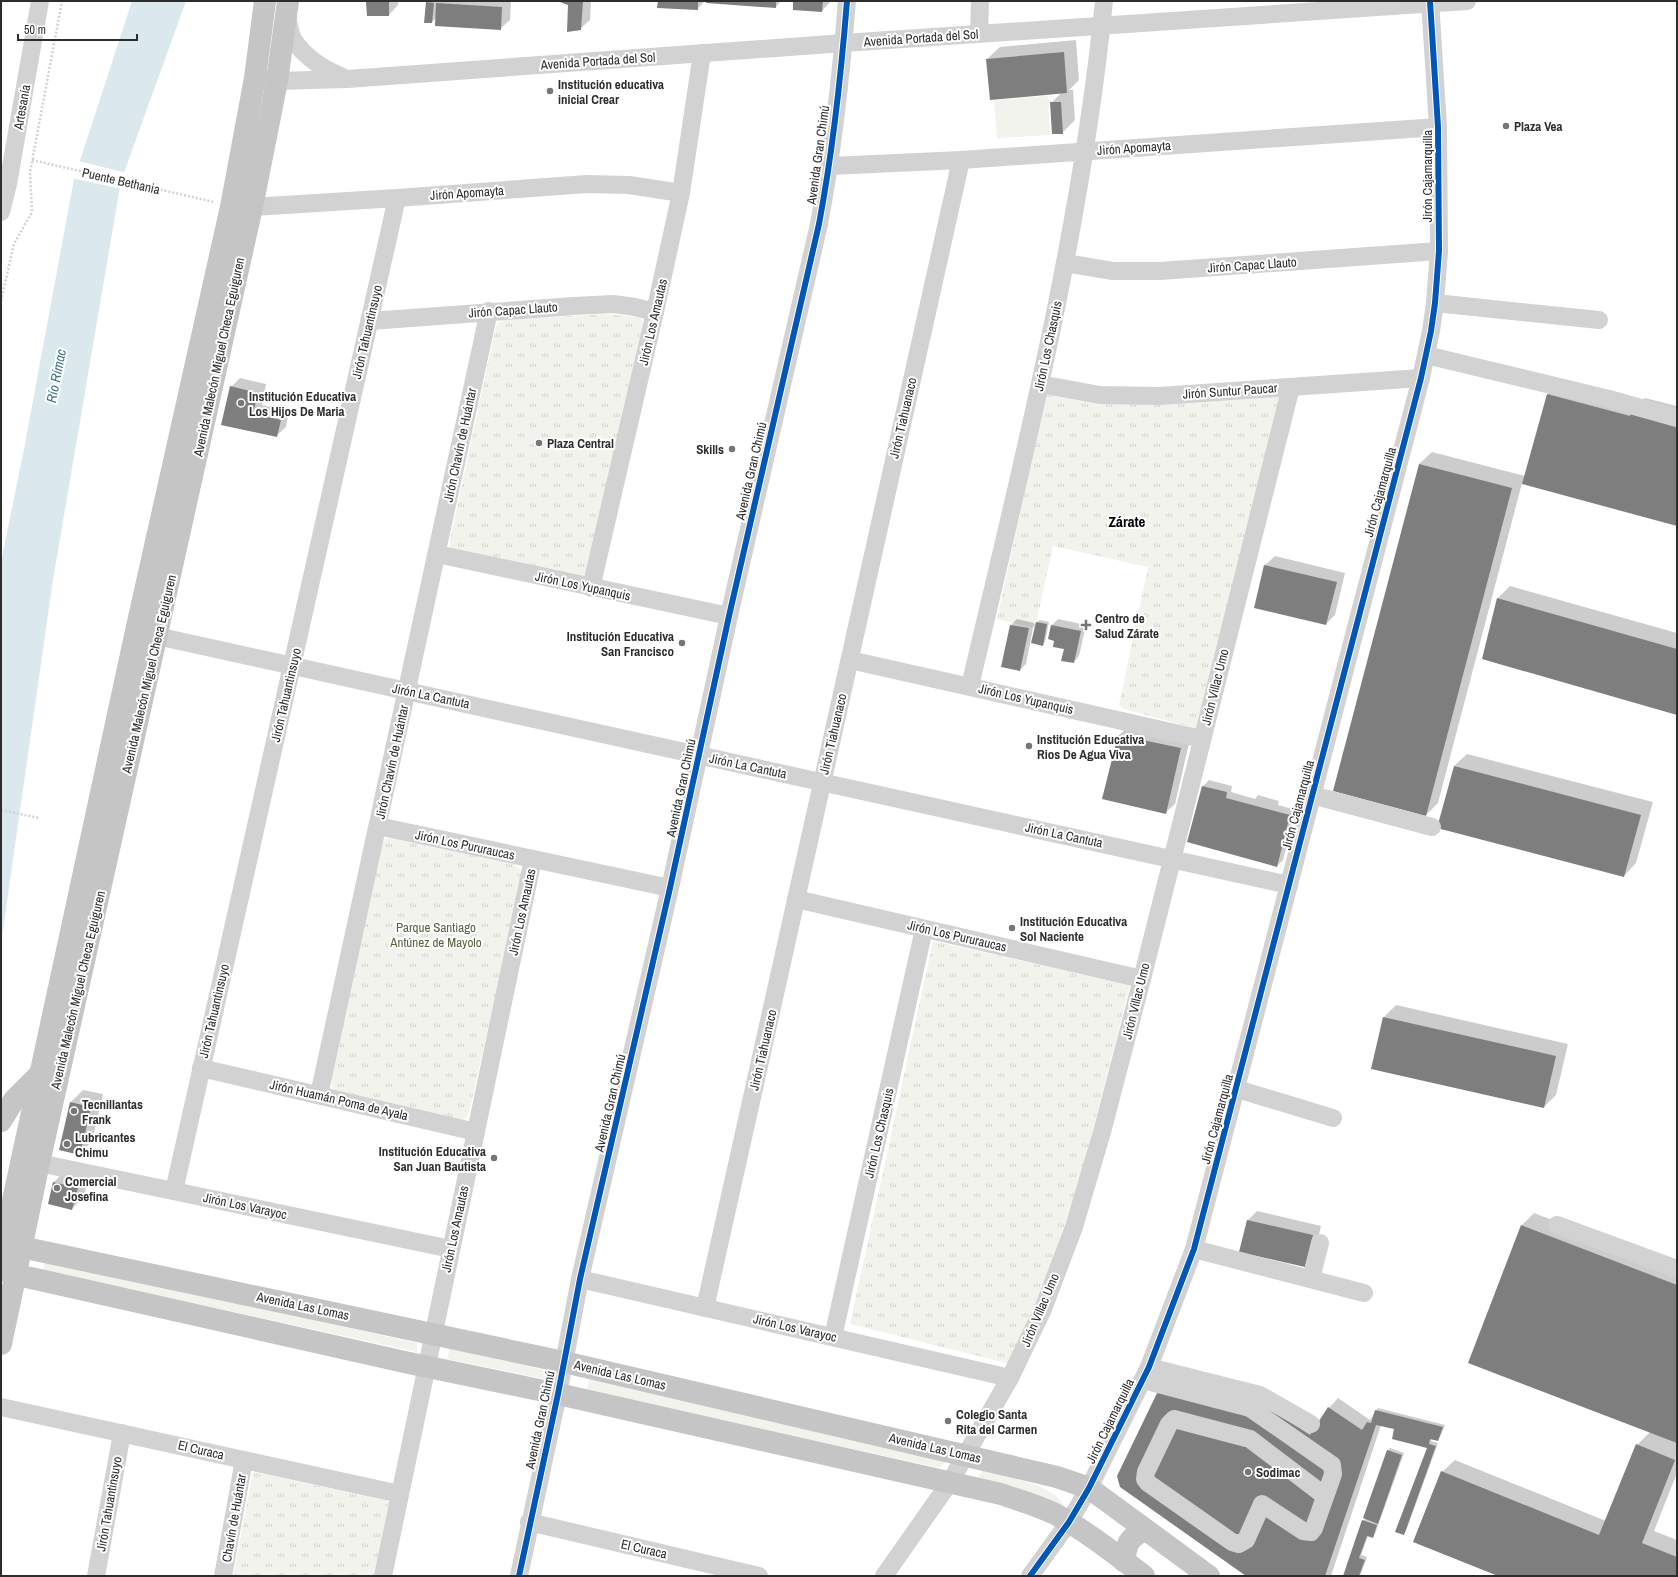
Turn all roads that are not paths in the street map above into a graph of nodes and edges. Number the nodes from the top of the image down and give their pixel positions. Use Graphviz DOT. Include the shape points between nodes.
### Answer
graph roads {
  1 [pos="40,1"];
  2 [pos="265,1"];
  3 [pos="847,1"];
  4 [pos="980,1"];
  5 [pos="1104,1"];
  6 [pos="1467,1"];
  7 [pos="1430,2"];
  8 [pos="287,8"];
  9 [pos="1102,26"];
  10 [pos="979,34"];
  11 [pos="844,43"];
  12 [pos="702,53"];
  13 [pos="255,78"];
  14 [pos="347,79"];
  15 [pos="277,81"];
  16 [pos="1438,127"];
  17 [pos="1084,152"];
  18 [pos="960,160"];
  19 [pos="830,166"];
  20 [pos="4,182"];
  21 [pos="681,193"];
  22 [pos="397,198"];
  23 [pos="252,207"];
  24 [pos="1,212"];
  25 [pos="1439,251"];
  26 [pos="1065,263"];
  27 [pos="1435,303"];
  28 [pos="489,311"];
  29 [pos="655,312"];
  30 [pos="1599,320"];
  31 [pos="370,321"];
  32 [pos="1426,355"];
  33 [pos="1421,378"];
  34 [pos="1040,384"];
  35 [pos="1291,387"];
  36 [pos="1677,418"];
  37 [pos="437,554"];
  38 [pos="591,588"];
  39 [pos="729,616"];
  40 [pos="136,631"];
  41 [pos="157,636"];
  42 [pos="850,660"];
  43 [pos="292,666"];
  44 [pos="970,686"];
  45 [pos="407,691"];
  46 [pos="1202,739"];
  47 [pos="700,755"];
  48 [pos="822,782"];
  49 [pos="1312,795"];
  50 [pos="378,826"];
  51 [pos="1432,827"];
  52 [pos="533,859"];
  53 [pos="1171,859"];
  54 [pos="1289,885"];
  55 [pos="670,888"];
  56 [pos="796,899"];
  57 [pos="924,929"];
  58 [pos="1142,979"];
  59 [pos="201,1068"];
  60 [pos="41,1072"];
  61 [pos="1237,1089"];
  62 [pos="319,1095"];
  63 [pos="1333,1118"];
  64 [pos="1,1121"];
  65 [pos="476,1132"];
  66 [pos="40,1163"];
  67 [pos="174,1191"];
  68 [pos="1557,1225"];
  69 [pos="1320,1243"];
  70 [pos="451,1249"];
  71 [pos="1194,1249"];
  72 [pos="7,1257"];
  73 [pos="1677,1269"];
  74 [pos="580,1279"];
  75 [pos="1311,1280"];
  76 [pos="1364,1293"];
  77 [pos="706,1308"];
  78 [pos="433,1334"];
  79 [pos="833,1337"];
  80 [pos="1,1344"];
  81 [pos="564,1362"];
  82 [pos="426,1367"];
  83 [pos="1146,1373"];
  84 [pos="1010,1378"];
  85 [pos="558,1394"];
  86 [pos="1,1408"];
  87 [pos="1311,1424"];
  88 [pos="122,1433"];
  89 [pos="966,1455"];
  90 [pos="244,1460"];
  91 [pos="950,1482"];
  92 [pos="1089,1488"];
  93 [pos="400,1494"];
  94 [pos="1325,1496"];
  95 [pos="529,1522"];
  96 [pos="1069,1522"];
  97 [pos="1145,1530"];
  98 [pos="1124,1561"];
  99 [pos="96,1576"];
  100 [pos="223,1576"];
  101 [pos="383,1576"];
  102 [pos="519,1576"];
  103 [pos="759,1576"];
  104 [pos="884,1576"];
  105 [pos="1030,1576"];
  106 [pos="1144,1576"];
  107 [pos="1209,1576"];
  1 -- 20 [label="street, Artesanía"];
  2 -- 13 [label="main road, Avenida Malecón Miguel Checa Eguiguren"];
  3 -- 11 [label="street, Avenida Gran Chimú"];
  4 -- 10 [label="street"];
  5 -- 9 [label="street, Jirón Los Chasquis"];
  6 -- 7 [label="street, Avenida Portada del Sol"];
  7 -- 9 [label="street, Avenida Portada del Sol"];
  7 -- 16 [label="street, Jirón Cajamarquilla"];
  8 -- 14 [label="street" via="293,38 303,52 329,72"];
  8 -- 15 [label="main road, Avenida Malecón Miguel Checa Eguiguren"];
  9 -- 10 [label="street, Avenida Portada del Sol"];
  9 -- 17 [label="street, Jirón Los Chasquis"];
  10 -- 11 [label="street, Avenida Portada del Sol"];
  11 -- 12 [label="street, Avenida Portada del Sol"];
  11 -- 19 [label="street, Avenida Gran Chimú"];
  12 -- 14 [label="street, Avenida Portada del Sol"];
  12 -- 21 [label="street, Jirón Los Amautas"];
  13 -- 15 [label="street, Avenida Portada del Sol"];
  13 -- 40 [label="main road, Avenida Malecón Miguel Checa Eguiguren" via="231,207"];
  14 -- 15 [label="street, Avenida Portada del Sol"];
  15 -- 23 [label="main road, Avenida Malecón Miguel Checa Eguiguren"];
  16 -- 17 [label="street, Jirón Apomayta"];
  16 -- 25 [label="street, Jirón Cajamarquilla"];
  17 -- 18 [label="street, Jirón Apomayta"];
  17 -- 26 [label="street, Jirón Los Chasquis"];
  18 -- 19 [label="street, Jirón Apomayta"];
  18 -- 42 [label="street, Jirón Tiahuanaco"];
  19 -- 39 [label="street, Avenida Gran Chimú"];
  20 -- 24 [label="street, Artesanía"];
  21 -- 22 [label="street, Jirón Apomayta" via="629,185 587,184"];
  21 -- 29 [label="street, Jirón Los Amautas"];
  22 -- 23 [label="street, Jirón Apomayta"];
  22 -- 31 [label="street, Jirón Tahuantinsuyo"];
  23 -- 41 [label="main road, Avenida Malecón Miguel Checa Eguiguren"];
  25 -- 26 [label="street, Jirón Capac Llauto" via="1160,271 1113,271"];
  25 -- 27 [label="street, Jirón Cajamarquilla"];
  26 -- 34 [label="street, Jirón Los Chasquis"];
  27 -- 30 [label="street"];
  27 -- 32 [label="street, Jirón Cajamarquilla"];
  28 -- 29 [label="street, Jirón Capac Llauto" via="613,304"];
  28 -- 31 [label="street, Jirón Capac Llauto"];
  28 -- 37 [label="street, Jirón Chavín de Huántar"];
  29 -- 38 [label="street, Jirón Los Amautas"];
  31 -- 43 [label="street, Jirón Tahuantinsuyo"];
  32 -- 33 [label="street, Jirón Cajamarquilla"];
  32 -- 36 [label="street" via="1610,399"];
  33 -- 35 [label="street, Jirón Suntur Paucar"];
  33 -- 49 [label="street, Jirón Cajamarquilla"];
  34 -- 35 [label="street, Jirón Suntur Paucar" via="1100,395 1122,396"];
  34 -- 44 [label="street, Jirón Los Chasquis"];
  35 -- 46 [label="street, Jirón Villac Umo"];
  37 -- 38 [label="street, Jirón Los Yupanquis"];
  37 -- 45 [label="street, Jirón Chavín de Huántar"];
  38 -- 39 [label="street, Jirón Los Yupanquis"];
  39 -- 47 [label="street, Avenida Gran Chimú"];
  40 -- 41 [label="street, Jirón La Cantuta"];
  40 -- 60 [label="main road, Avenida Malecón Miguel Checa Eguiguren"];
  41 -- 43 [label="street, Jirón La Cantuta"];
  41 -- 66 [label="main road, Avenida Malecón Miguel Checa Eguiguren"];
  42 -- 44 [label="street, Jirón Los Yupanquis"];
  42 -- 48 [label="street, Jirón Tiahuanaco"];
  43 -- 45 [label="street, Jirón La Cantuta"];
  43 -- 59 [label="street, Jirón Tahuantinsuyo"];
  44 -- 46 [label="street, Jirón Los Yupanquis"];
  45 -- 47 [label="street, Jirón La Cantuta"];
  45 -- 50 [label="street, Jirón Chavín de Huántar"];
  46 -- 53 [label="street, Jirón Villac Umo"];
  47 -- 48 [label="street, Jirón La Cantuta"];
  47 -- 55 [label="street, Avenida Gran Chimú"];
  48 -- 53 [label="street, Jirón La Cantuta"];
  48 -- 56 [label="street, Jirón Tiahuanaco"];
  49 -- 51 [label="street"];
  49 -- 54 [label="street, Jirón Cajamarquilla"];
  50 -- 52 [label="street, Jirón Los Pururaucas"];
  50 -- 62 [label="street, Jirón Chavín de Huántar"];
  52 -- 55 [label="street, Jirón Los Pururaucas"];
  52 -- 65 [label="street, Jirón Los Amautas"];
  53 -- 54 [label="street, Jirón La Cantuta"];
  53 -- 58 [label="street, Jirón Villac Umo"];
  54 -- 61 [label="street, Jirón Cajamarquilla"];
  55 -- 74 [label="street, Avenida Gran Chimú"];
  56 -- 57 [label="street, Jirón Los Pururaucas"];
  56 -- 77 [label="street, Jirón Tiahuanaco"];
  57 -- 58 [label="street, Jirón Los Pururaucas"];
  57 -- 79 [label="street, Jirón Los Chasquis"];
  58 -- 84 [label="street, Jirón Villac Umo" via="1074,1227 1043,1309"];
  59 -- 62 [label="street, Jirón Huamán Poma de Ayala"];
  59 -- 67 [label="street, Jirón Tahuantinsuyo"];
  60 -- 64 [label="main road" via="14,1100"];
  60 -- 72 [label="main road, Avenida Malecón Miguel Checa Eguiguren"];
  61 -- 63 [label="street"];
  61 -- 71 [label="street, Jirón Cajamarquilla"];
  62 -- 65 [label="street, Jirón Huamán Poma de Ayala"];
  65 -- 70 [label="street, Jirón Los Amautas"];
  66 -- 67 [label="street, Jirón Los Varayoc"];
  66 -- 72 [label="main road, Avenida Malecón Miguel Checa Eguiguren"];
  67 -- 70 [label="street, Jirón Los Varayoc"];
  68 -- 73 [label="street"];
  69 -- 75 [label="street"];
  70 -- 78 [label="street, Jirón Los Amautas"];
  71 -- 75 [label="street"];
  71 -- 83 [label="street, Jirón Cajamarquilla"];
  72 -- 78 [label="main road, Avenida Las Lomas"];
  72 -- 80 [label="main road, Avenida Malecón Miguel Checa Eguiguren"];
  72 -- 82 [label="main road"];
  74 -- 77 [label="street, Jirón Los Varayoc"];
  74 -- 81 [label="street, Avenida Gran Chimú"];
  75 -- 76 [label="street"];
  77 -- 79 [label="street, Jirón Los Varayoc"];
  78 -- 81 [label="main road, Avenida Las Lomas"];
  78 -- 82 [label="street, Jirón Los Amautas"];
  79 -- 84 [label="street, Jirón Los Varayoc"];
  81 -- 85 [label="street, Avenida Gran Chimú"];
  81 -- 89 [label="main road, Avenida Las Lomas"];
  82 -- 85 [label="main road"];
  82 -- 93 [label="street, Jirón Los Amautas"];
  83 -- 87 [label="street" via="1260,1395"];
  83 -- 92 [label="street, Jirón Cajamarquilla"];
  83 -- 94 [label="street" via="1253,1410 1332,1465 1333,1474"];
  84 -- 89 [label="street, Jirón Villac Umo"];
  85 -- 91 [label="main road"];
  85 -- 95 [label="street, Avenida Gran Chimú"];
  86 -- 88 [label="street, El Curaca"];
  88 -- 90 [label="street, El Curaca"];
  88 -- 99 [label="street, Jirón Tahuantinsuyo"];
  89 -- 91 [label="street, Jirón Villac Umo"];
  89 -- 92 [label="main road, Avenida Las Lomas" via="1057,1477"];
  90 -- 93 [label="street, El Curaca"];
  90 -- 100 [label="street, Chavín de Huántar"];
  91 -- 96 [label="main road" via="1031,1504"];
  91 -- 104 [label="street, Jirón Villac Umo"];
  92 -- 96 [label="street, Jirón Cajamarquilla"];
  92 -- 97 [label="main road, Avenida Las Lomas"];
  93 -- 101 [label="street, Jirón Los Amautas"];
  94 -- 94 [label="street" via="1311,1532 1303,1531 1262,1504 1246,1540 1239,1544 1232,1542 1148,1483 1145,1476 1169,1424 1178,1419 1250,1439"];
  95 -- 102 [label="street, Avenida Gran Chimú"];
  95 -- 103 [label="street, El Curaca"];
  96 -- 98 [label="main road"];
  96 -- 105 [label="street, Jirón Cajamarquilla"];
  97 -- 98 [label="main road" via="1135,1534 1128,1541"];
  97 -- 107 [label="main road, Avenida Las Lomas"];
  98 -- 106 [label="main road"];
}
